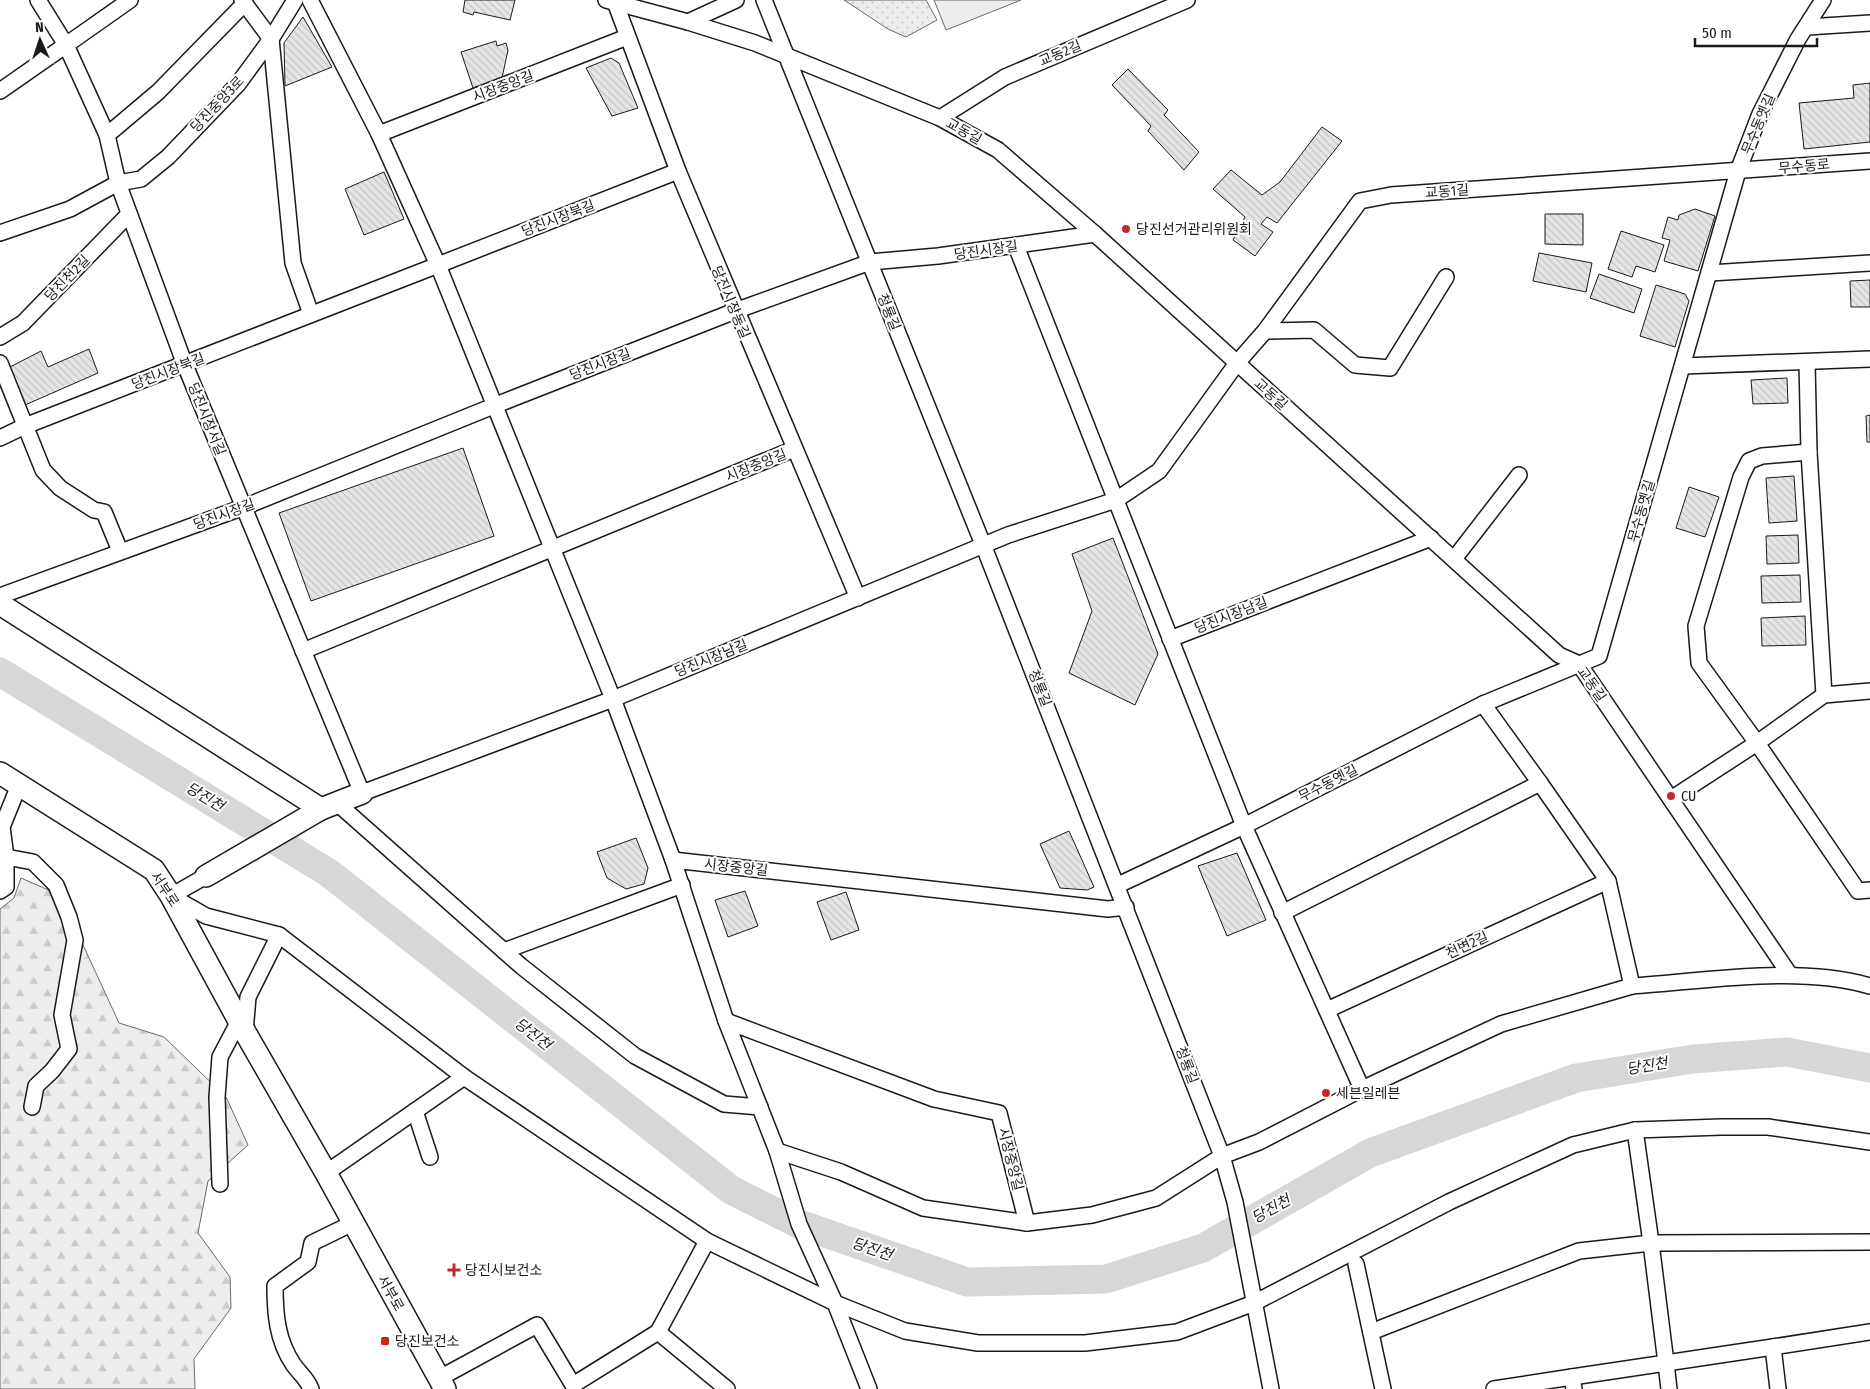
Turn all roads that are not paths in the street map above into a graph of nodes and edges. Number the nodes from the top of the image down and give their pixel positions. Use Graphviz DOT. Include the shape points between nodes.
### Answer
graph roads {
  1 [pos="38,0"];
  2 [pos="130,0"];
  3 [pos="295,0"];
  4 [pos="310,0"];
  5 [pos="736,0"];
  6 [pos="764,0"];
  7 [pos="1187,0"];
  8 [pos="1823,0"];
  9 [pos="610,1"];
  10 [pos="243,2"];
  11 [pos="688,22"];
  12 [pos="1870,23"];
  13 [pos="1807,26"];
  14 [pos="627,37"];
  15 [pos="271,39"];
  16 [pos="66,45"];
  17 [pos="789,57"];
  18 [pos="0,91"];
  19 [pos="940,118"];
  20 [pos="379,134"];
  21 [pos="107,135"];
  22 [pos="1870,161"];
  23 [pos="678,171"];
  24 [pos="1738,171"];
  25 [pos="118,183"];
  26 [pos="129,214"];
  27 [pos="0,233"];
  28 [pos="1095,234"];
  29 [pos="1016,246"];
  30 [pos="870,262"];
  31 [pos="1870,263"];
  32 [pos="438,265"];
  33 [pos="1710,273"];
  34 [pos="1446,277"];
  35 [pos="735,311"];
  36 [pos="310,314"];
  37 [pos="1265,331"];
  38 [pos="0,337"];
  39 [pos="1870,359"];
  40 [pos="0,363"];
  41 [pos="1237,363"];
  42 [pos="1807,363"];
  43 [pos="185,365"];
  44 [pos="1683,366"];
  45 [pos="496,405"];
  46 [pos="25,426"];
  47 [pos="0,438"];
  48 [pos="794,449"];
  49 [pos="1809,452"];
  50 [pos="1519,476"];
  51 [pos="1116,500"];
  52 [pos="244,507"];
  53 [pos="1431,538"];
  54 [pos="984,547"];
  55 [pos="552,548"];
  56 [pos="120,551"];
  57 [pos="1454,559"];
  58 [pos="0,596"];
  59 [pos="858,598"];
  60 [pos="0,604"];
  61 [pos="1170,639"];
  62 [pos="303,652"];
  63 [pos="1579,664"];
  64 [pos="1870,691"];
  65 [pos="1824,695"];
  66 [pos="612,699"];
  67 [pos="1483,704"];
  68 [pos="1758,743"];
  69 [pos="0,773"];
  70 [pos="1540,783"];
  71 [pos="18,785"];
  72 [pos="362,793"];
  73 [pos="1671,799"];
  74 [pos="321,810"];
  75 [pos="1244,826"];
  76 [pos="6,857"];
  77 [pos="673,860"];
  78 [pos="206,876"];
  79 [pos="1608,881"];
  80 [pos="682,885"];
  81 [pos="1118,885"];
  82 [pos="1870,890"];
  83 [pos="0,891"];
  84 [pos="171,896"];
  85 [pos="1126,907"];
  86 [pos="1282,913"];
  87 [pos="280,935"];
  88 [pos="504,951"];
  89 [pos="1790,975"];
  90 [pos="1632,986"];
  91 [pos="1870,986"];
  92 [pos="1327,1010"];
  93 [pos="726,1021"];
  94 [pos="242,1027"];
  95 [pos="464,1077"];
  96 [pos="1362,1089"];
  97 [pos="32,1107"];
  98 [pos="760,1107"];
  99 [pos="416,1111"];
  100 [pos="1635,1130"];
  101 [pos="1870,1142"];
  102 [pos="777,1151"];
  103 [pos="1222,1156"];
  104 [pos="430,1157"];
  105 [pos="326,1173"];
  106 [pos="220,1184"];
  107 [pos="353,1223"];
  108 [pos="1027,1223"];
  109 [pos="707,1241"];
  110 [pos="1870,1242"];
  111 [pos="1652,1243"];
  112 [pos="1356,1264"];
  113 [pos="835,1302"];
  114 [pos="1254,1303"];
  115 [pos="658,1332"];
  116 [pos="1371,1332"];
  117 [pos="1870,1332"];
  118 [pos="1774,1348"];
  119 [pos="1666,1363"];
  120 [pos="1573,1383"];
  121 [pos="441,1384"];
  122 [pos="575,1387"];
  123 [pos="311,1389"];
  124 [pos="727,1389"];
  125 [pos="869,1389"];
  126 [pos="1271,1389"];
  127 [pos="1383,1389"];
  128 [pos="1494,1389"];
  129 [pos="1669,1389"];
  130 [pos="1778,1389"];
  1 -- 16 [label="street"];
  2 -- 16 [label="street"];
  3 -- 15 [label="street, 당진중앙3로"];
  4 -- 20 [label="street"];
  5 -- 11 [label="street"];
  6 -- 17 [label="street, 청룡길"];
  7 -- 19 [label="street, 교동2길" via="1005,77"];
  8 -- 13 [label="street, 무수동옛길"];
  9 -- 11 [label="street, 교동길"];
  9 -- 14 [label="street, 당진시장동길"];
  10 -- 15 [label="street"];
  10 -- 21 [label="street" via="158,92"];
  11 -- 17 [label="street, 교동길"];
  12 -- 13 [label="street"];
  13 -- 24 [label="street, 무수동옛길" via="1760,114"];
  14 -- 20 [label="street, 시장중앙길"];
  14 -- 23 [label="street, 당진시장동길"];
  15 -- 25 [label="street, 당진중앙3로" via="238,84 168,157 141,179"];
  15 -- 36 [label="street" via="293,263"];
  16 -- 18 [label="street"];
  16 -- 21 [label="street"];
  17 -- 19 [label="street, 교동길"];
  17 -- 30 [label="street, 청룡길"];
  19 -- 28 [label="street, 교동길" via="998,150"];
  20 -- 32 [label="street"];
  21 -- 25 [label="street"];
  22 -- 24 [label="street, 무수동로"];
  23 -- 32 [label="street, 당진시장북길"];
  23 -- 35 [label="street, 당진시장동길"];
  24 -- 33 [label="street, 무수동옛길"];
  24 -- 37 [label="street, 교동1길" via="1391,195 1360,201"];
  25 -- 26 [label="street, 당진시장서길"];
  25 -- 27 [label="street, 당진중앙3로" via="70,209"];
  26 -- 38 [label="street, 당진천2길" via="23,323"];
  26 -- 43 [label="street, 당진시장서길"];
  28 -- 29 [label="street, 당진시장길"];
  28 -- 41 [label="street, 교동길"];
  29 -- 30 [label="street, 당진시장길"];
  29 -- 51 [label="street"];
  30 -- 35 [label="street, 당진시장길"];
  30 -- 54 [label="street, 청룡길"];
  31 -- 33 [label="street"];
  32 -- 36 [label="street, 당진시장북길"];
  32 -- 45 [label="street"];
  33 -- 44 [label="street, 무수동옛길"];
  34 -- 37 [label="street" via="1390,368 1355,365 1314,330"];
  35 -- 45 [label="street, 당진시장길"];
  35 -- 48 [label="street, 당진시장동길"];
  36 -- 43 [label="street, 당진시장북길"];
  37 -- 41 [label="street, 교동1길"];
  39 -- 42 [label="street"];
  40 -- 46 [label="street"];
  41 -- 51 [label="street, 당진시장남길" via="1159,471"];
  41 -- 53 [label="street, 교동길"];
  42 -- 44 [label="street"];
  42 -- 49 [label="street"];
  43 -- 46 [label="street, 당진시장북길"];
  43 -- 52 [label="street, 당진시장서길"];
  44 -- 63 [label="street, 무수동옛길" via="1599,656"];
  45 -- 52 [label="street, 당진시장길"];
  45 -- 55 [label="street"];
  46 -- 47 [label="street, 당진시장북길"];
  46 -- 56 [label="street" via="43,470 60,488 94,510 104,512"];
  48 -- 55 [label="street, 시장중앙길"];
  48 -- 59 [label="street, 당진시장동길"];
  49 -- 65 [label="street"];
  49 -- 68 [label="street" via="1762,456 1749,461 1741,477 1696,626 1699,663"];
  50 -- 57 [label="street"];
  51 -- 54 [label="street, 당진시장남길" via="1008,535"];
  51 -- 61 [label="street"];
  52 -- 56 [label="street, 당진시장길"];
  52 -- 62 [label="street, 당진시장서길"];
  53 -- 57 [label="street, 교동길"];
  53 -- 61 [label="street, 당진시장남길"];
  54 -- 59 [label="street, 당진시장남길"];
  54 -- 81 [label="street, 청룡길"];
  55 -- 62 [label="street"];
  55 -- 66 [label="street"];
  56 -- 58 [label="street, 당진시장길"];
  57 -- 63 [label="street, 교동길" via="1559,654"];
  59 -- 66 [label="street, 당진시장남길"];
  60 -- 74 [label="main road"];
  61 -- 75 [label="street"];
  62 -- 72 [label="street, 당진시장서길"];
  63 -- 67 [label="street, 무수동옛길"];
  63 -- 73 [label="street, 교동길"];
  64 -- 65 [label="street"];
  65 -- 68 [label="street"];
  66 -- 72 [label="street, 당진시장남길"];
  66 -- 77 [label="street"];
  67 -- 70 [label="street"];
  67 -- 75 [label="street, 무수동옛길"];
  68 -- 73 [label="street"];
  68 -- 82 [label="street" via="1858,890"];
  69 -- 71 [label="main road, 서부로"];
  70 -- 79 [label="street"];
  70 -- 86 [label="street"];
  71 -- 76 [label="street" via="2,827"];
  71 -- 84 [label="main road, 서부로" via="154,870"];
  72 -- 74 [label="main road, 당진시장남길"];
  73 -- 89 [label="street, 교동길"];
  74 -- 78 [label="main road, 당진시장남길"];
  74 -- 88 [label="street"];
  75 -- 81 [label="street, 무수동옛길"];
  75 -- 86 [label="street"];
  76 -- 83 [label="street" via="6,888"];
  76 -- 97 [label="street" via="33,862 56,885 70,917 75,940 62,1016 69,1049 36,1086"];
  77 -- 80 [label="street"];
  77 -- 85 [label="street, 시장중앙길" via="1108,910"];
  78 -- 84 [label="street"];
  79 -- 90 [label="street"];
  79 -- 92 [label="street, 천변2길"];
  80 -- 88 [label="street"];
  80 -- 93 [label="street"];
  81 -- 85 [label="street, 청룡길"];
  84 -- 87 [label="street" via="206,916"];
  84 -- 94 [label="main road, 서부로"];
  85 -- 103 [label="street, 청룡길"];
  86 -- 92 [label="street"];
  87 -- 94 [label="street" via="248,997"];
  87 -- 95 [label="street"];
  88 -- 98 [label="street" via="635,1056 724,1104"];
  89 -- 90 [label="street"];
  89 -- 91 [label="street"];
  90 -- 96 [label="street" via="1501,1024"];
  92 -- 96 [label="street"];
  93 -- 98 [label="street"];
  93 -- 108 [label="street, 시장중앙길" via="934,1100 999,1113"];
  94 -- 105 [label="main road, 서부로"];
  94 -- 106 [label="street" via="220,1057 217,1097"];
  95 -- 99 [label="street"];
  95 -- 109 [label="street"];
  96 -- 103 [label="street" via="1259,1142"];
  98 -- 102 [label="street"];
  99 -- 104 [label="street"];
  99 -- 105 [label="street"];
  100 -- 101 [label="street" via="1768,1127"];
  100 -- 111 [label="street"];
  100 -- 114 [label="street" via="1573,1145 1510,1172"];
  102 -- 108 [label="street" via="841,1172 923,1208"];
  102 -- 113 [label="street" via="799,1224"];
  103 -- 108 [label="street" via="1156,1198 1092,1215"];
  103 -- 114 [label="street, 청룡길" via="1236,1202"];
  105 -- 107 [label="main road, 서부로"];
  107 -- 121 [label="main road, 서부로"];
  107 -- 123 [label="street" via="312,1243 308,1262 274,1286 275,1315 282,1341"];
  109 -- 113 [label="street"];
  109 -- 115 [label="street"];
  110 -- 111 [label="street"];
  111 -- 116 [label="street" via="1579,1250"];
  111 -- 119 [label="street"];
  112 -- 116 [label="street"];
  113 -- 114 [label="street" via="905,1331 978,1343 1085,1343 1176,1332"];
  113 -- 125 [label="street"];
  114 -- 126 [label="street, 청룡길"];
  115 -- 122 [label="street"];
  115 -- 124 [label="street"];
  116 -- 127 [label="street"];
  117 -- 118 [label="street"];
  118 -- 119 [label="street"];
  118 -- 130 [label="street"];
  119 -- 120 [label="street"];
  119 -- 129 [label="street"];
  120 -- 128 [label="street"];
  121 -- 122 [label="street" via="537,1325"];
}
